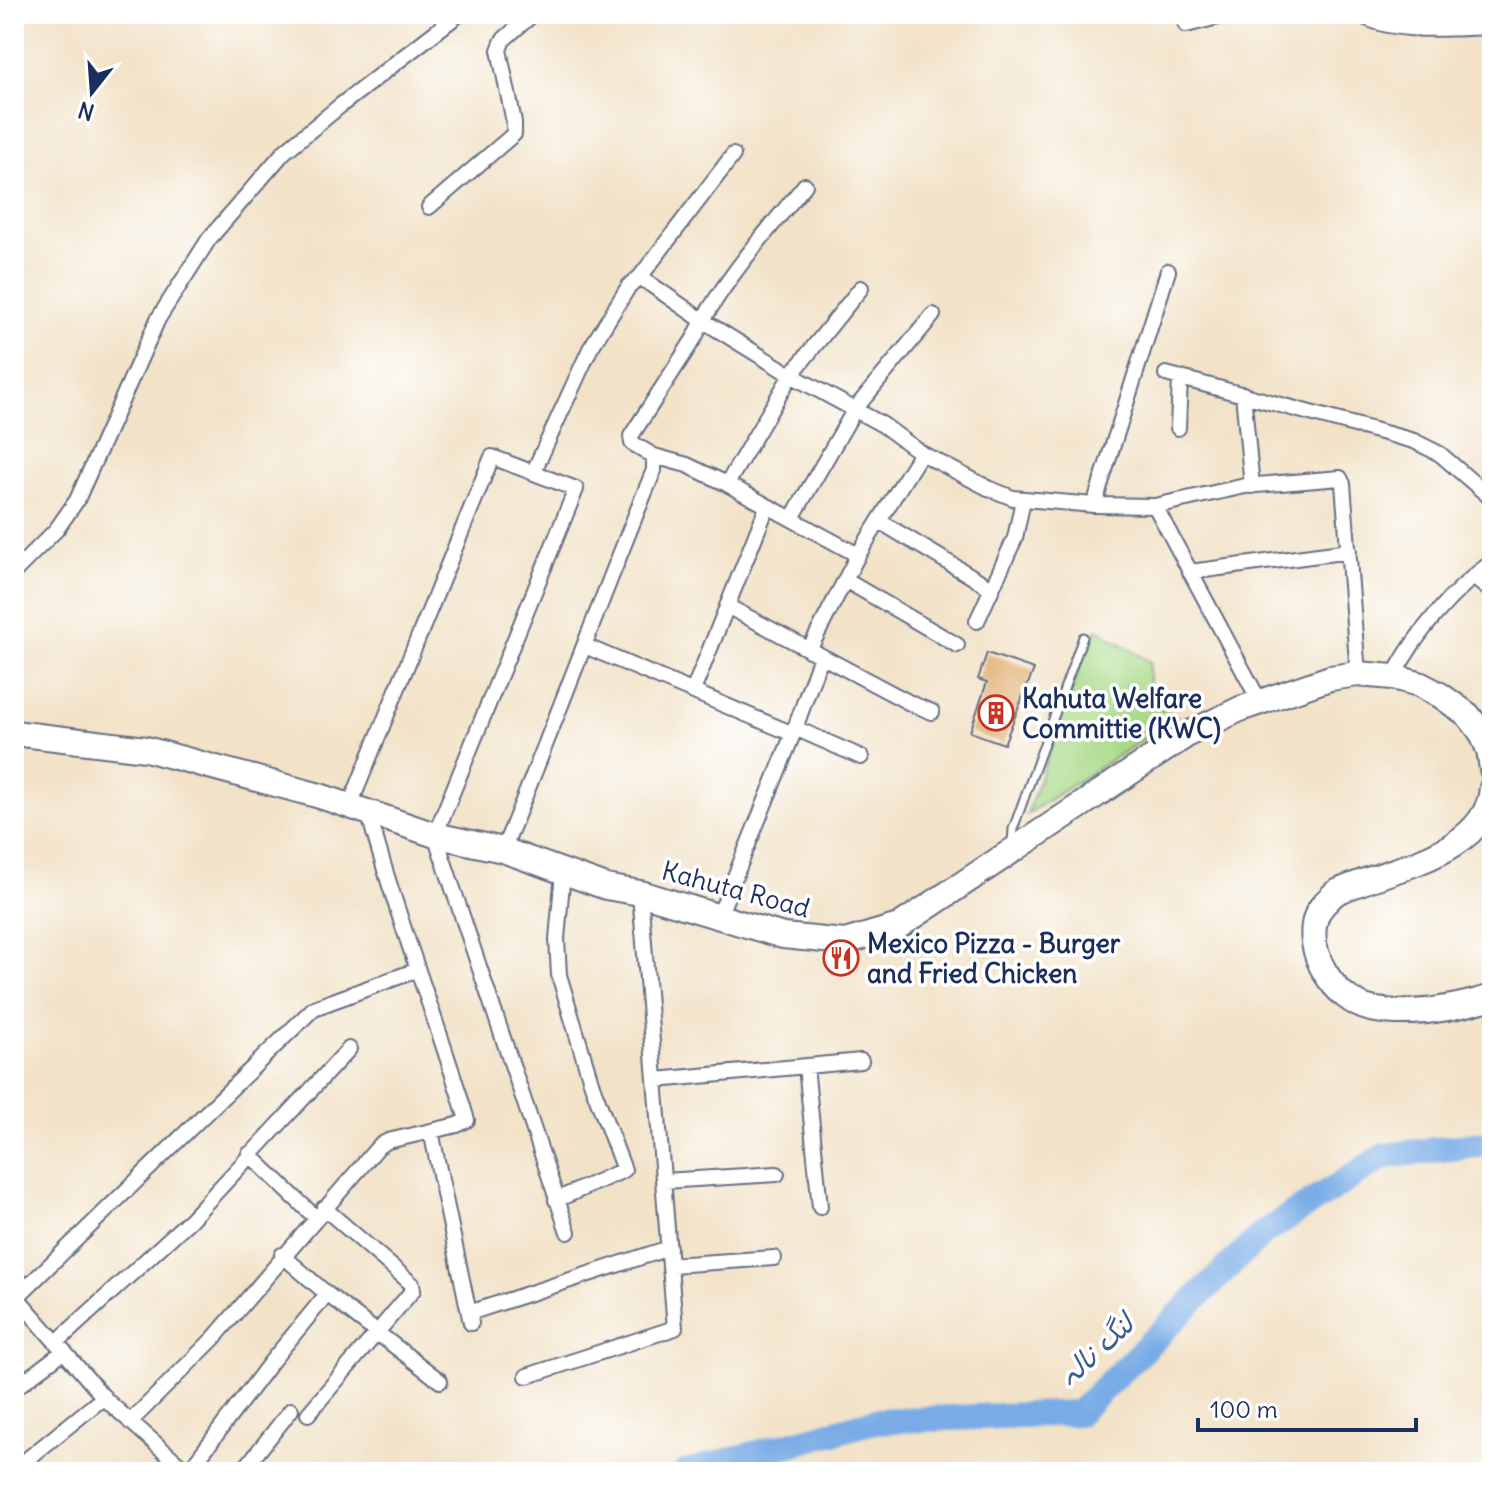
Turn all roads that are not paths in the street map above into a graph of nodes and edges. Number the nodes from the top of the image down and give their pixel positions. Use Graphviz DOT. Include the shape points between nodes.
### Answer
graph roads {
  1 [pos="459,14"];
  2 [pos="533,14"];
  3 [pos="1230,14"];
  4 [pos="1359,14"];
  5 [pos="1186,25"];
  6 [pos="1492,27"];
  7 [pos="733,155"];
  8 [pos="805,185"];
  9 [pos="429,207"];
  10 [pos="1168,271"];
  11 [pos="640,277"];
  12 [pos="861,288"];
  13 [pos="933,315"];
  14 [pos="702,320"];
  15 [pos="791,375"];
  16 [pos="1243,394"];
  17 [pos="855,409"];
  18 [pos="1178,428"];
  19 [pos="921,453"];
  20 [pos="654,456"];
  21 [pos="533,473"];
  22 [pos="727,484"];
  23 [pos="1252,486"];
  24 [pos="1492,499"];
  25 [pos="1023,500"];
  26 [pos="1094,505"];
  27 [pos="1155,506"];
  28 [pos="767,507"];
  29 [pos="792,518"];
  30 [pos="879,521"];
  31 [pos="1349,551"];
  32 [pos="858,555"];
  33 [pos="1492,562"];
  34 [pos="14,572"];
  35 [pos="1190,572"];
  36 [pos="1473,577"];
  37 [pos="845,580"];
  38 [pos="991,588"];
  39 [pos="1492,592"];
  40 [pos="727,606"];
  41 [pos="977,621"];
  42 [pos="1083,637"];
  43 [pos="957,645"];
  44 [pos="585,646"];
  45 [pos="815,653"];
  46 [pos="1358,674"];
  47 [pos="1393,677"];
  48 [pos="693,691"];
  49 [pos="1260,702"];
  50 [pos="932,712"];
  51 [pos="794,731"];
  52 [pos="14,733"];
  53 [pos="861,757"];
  54 [pos="1492,769"];
  55 [pos="1492,788"];
  56 [pos="359,808"];
  57 [pos="435,835"];
  58 [pos="1015,849"];
  59 [pos="503,850"];
  60 [pos="563,872"];
  61 [pos="640,893"];
  62 [pos="719,916"];
  63 [pos="417,970"];
  64 [pos="1492,997"];
  65 [pos="349,1049"];
  66 [pos="861,1061"];
  67 [pos="806,1066"];
  68 [pos="656,1080"];
  69 [pos="431,1131"];
  70 [pos="249,1154"];
  71 [pos="777,1174"];
  72 [pos="664,1181"];
  73 [pos="556,1200"];
  74 [pos="820,1207"];
  75 [pos="320,1213"];
  76 [pos="568,1232"];
  77 [pos="669,1248"];
  78 [pos="282,1255"];
  79 [pos="774,1258"];
  80 [pos="671,1265"];
  81 [pos="327,1294"];
  82 [pos="15,1296"];
  83 [pos="378,1331"];
  84 [pos="61,1346"];
  85 [pos="527,1376"];
  86 [pos="440,1381"];
  87 [pos="14,1389"];
  88 [pos="104,1397"];
  89 [pos="291,1410"];
  90 [pos="308,1414"];
  91 [pos="130,1422"];
  92 [pos="14,1470"];
  93 [pos="188,1472"];
  94 [pos="242,1472"];
  1 -- 34 [label="street" via="284,152 209,239 158,319 77,500"];
  2 -- 9 [label="street" via="499,50 514,134"];
  3 -- 5 [label="street"];
  4 -- 6 [label="street" via="1419,27"];
  7 -- 11 [label="street"];
  8 -- 14 [label="street"];
  10 -- 26 [label="street"];
  11 -- 14 [label="street"];
  11 -- 21 [label="street" via="590,349"];
  12 -- 15 [label="street"];
  13 -- 17 [label="street"];
  14 -- 15 [label="street"];
  14 -- 20 [label="street" via="631,436 632,443"];
  15 -- 17 [label="street"];
  15 -- 22 [label="street"];
  16 -- 18 [label="street" via="1173,376"];
  16 -- 23 [label="street"];
  16 -- 24 [label="street" via="1414,441 1440,454"];
  17 -- 19 [label="street"];
  17 -- 29 [label="street"];
  19 -- 25 [label="street"];
  19 -- 30 [label="street"];
  20 -- 22 [label="street"];
  20 -- 44 [label="street" via="654,470"];
  21 -- 56 [label="street" via="492,457"];
  21 -- 57 [label="street" via="576,489"];
  22 -- 28 [label="street"];
  23 -- 27 [label="street"];
  23 -- 31 [label="street" via="1340,478"];
  25 -- 26 [label="street"];
  25 -- 38 [label="street" via="1015,538"];
  26 -- 27 [label="street"];
  27 -- 35 [label="street"];
  28 -- 29 [label="street"];
  28 -- 40 [label="street"];
  29 -- 32 [label="street"];
  30 -- 32 [label="street"];
  30 -- 38 [label="street"];
  31 -- 35 [label="street"];
  31 -- 46 [label="street"];
  32 -- 37 [label="street"];
  33 -- 36 [label="street"];
  35 -- 49 [label="street"];
  36 -- 39 [label="street"];
  36 -- 47 [label="street" via="1440,610"];
  37 -- 43 [label="street"];
  37 -- 45 [label="street"];
  38 -- 41 [label="street"];
  40 -- 45 [label="street"];
  40 -- 48 [label="street"];
  42 -- 58 [label="lane" via="1013,829"];
  44 -- 48 [label="street"];
  44 -- 59 [label="street"];
  45 -- 50 [label="street"];
  45 -- 51 [label="street"];
  46 -- 47 [label="highway, Kahuta Road"];
  46 -- 49 [label="highway, Kahuta Road"];
  47 -- 54 [label="highway, Kahuta Road" via="1419,684 1468,715 1489,750"];
  48 -- 51 [label="street"];
  49 -- 58 [label="highway, Kahuta Road" via="1188,734"];
  51 -- 53 [label="street"];
  51 -- 62 [label="street"];
  52 -- 56 [label="highway, Kahuta Road" via="146,749"];
  55 -- 64 [label="highway" via="1482,820 1467,837 1335,893 1322,905 1313,932 1314,946 1332,982 1366,1008 1435,1011"];
  56 -- 57 [label="highway, Kahuta Road"];
  56 -- 63 [label="street"];
  57 -- 59 [label="highway, Kahuta Road"];
  57 -- 73 [label="street"];
  58 -- 62 [label="highway, Kahuta Road" via="899,926 845,942 783,936"];
  59 -- 60 [label="highway, Kahuta Road"];
  60 -- 61 [label="highway, Kahuta Road"];
  60 -- 73 [label="street" via="559,975 624,1170"];
  61 -- 62 [label="highway, Kahuta Road"];
  61 -- 68 [label="street"];
  63 -- 69 [label="street" via="467,1120"];
  63 -- 82 [label="street" via="314,1008"];
  65 -- 70 [label="street"];
  66 -- 67 [label="street"];
  67 -- 68 [label="street"];
  67 -- 74 [label="street"];
  68 -- 72 [label="street"];
  69 -- 75 [label="street" via="379,1146"];
  69 -- 77 [label="street" via="470,1318"];
  70 -- 75 [label="street"];
  70 -- 84 [label="street" via="191,1219"];
  71 -- 72 [label="street"];
  72 -- 77 [label="street"];
  73 -- 76 [label="street"];
  75 -- 78 [label="street"];
  75 -- 83 [label="street" via="412,1284 413,1290"];
  77 -- 80 [label="street"];
  78 -- 81 [label="street"];
  78 -- 91 [label="street" via="214,1338"];
  79 -- 80 [label="street"];
  80 -- 85 [label="street" via="675,1328"];
  81 -- 83 [label="street"];
  81 -- 93 [label="street"];
  82 -- 84 [label="street"];
  83 -- 86 [label="street"];
  83 -- 90 [label="street"];
  84 -- 87 [label="street"];
  84 -- 88 [label="street"];
  88 -- 91 [label="street"];
  88 -- 92 [label="street"];
  89 -- 94 [label="street"];
  91 -- 93 [label="street"];
}
